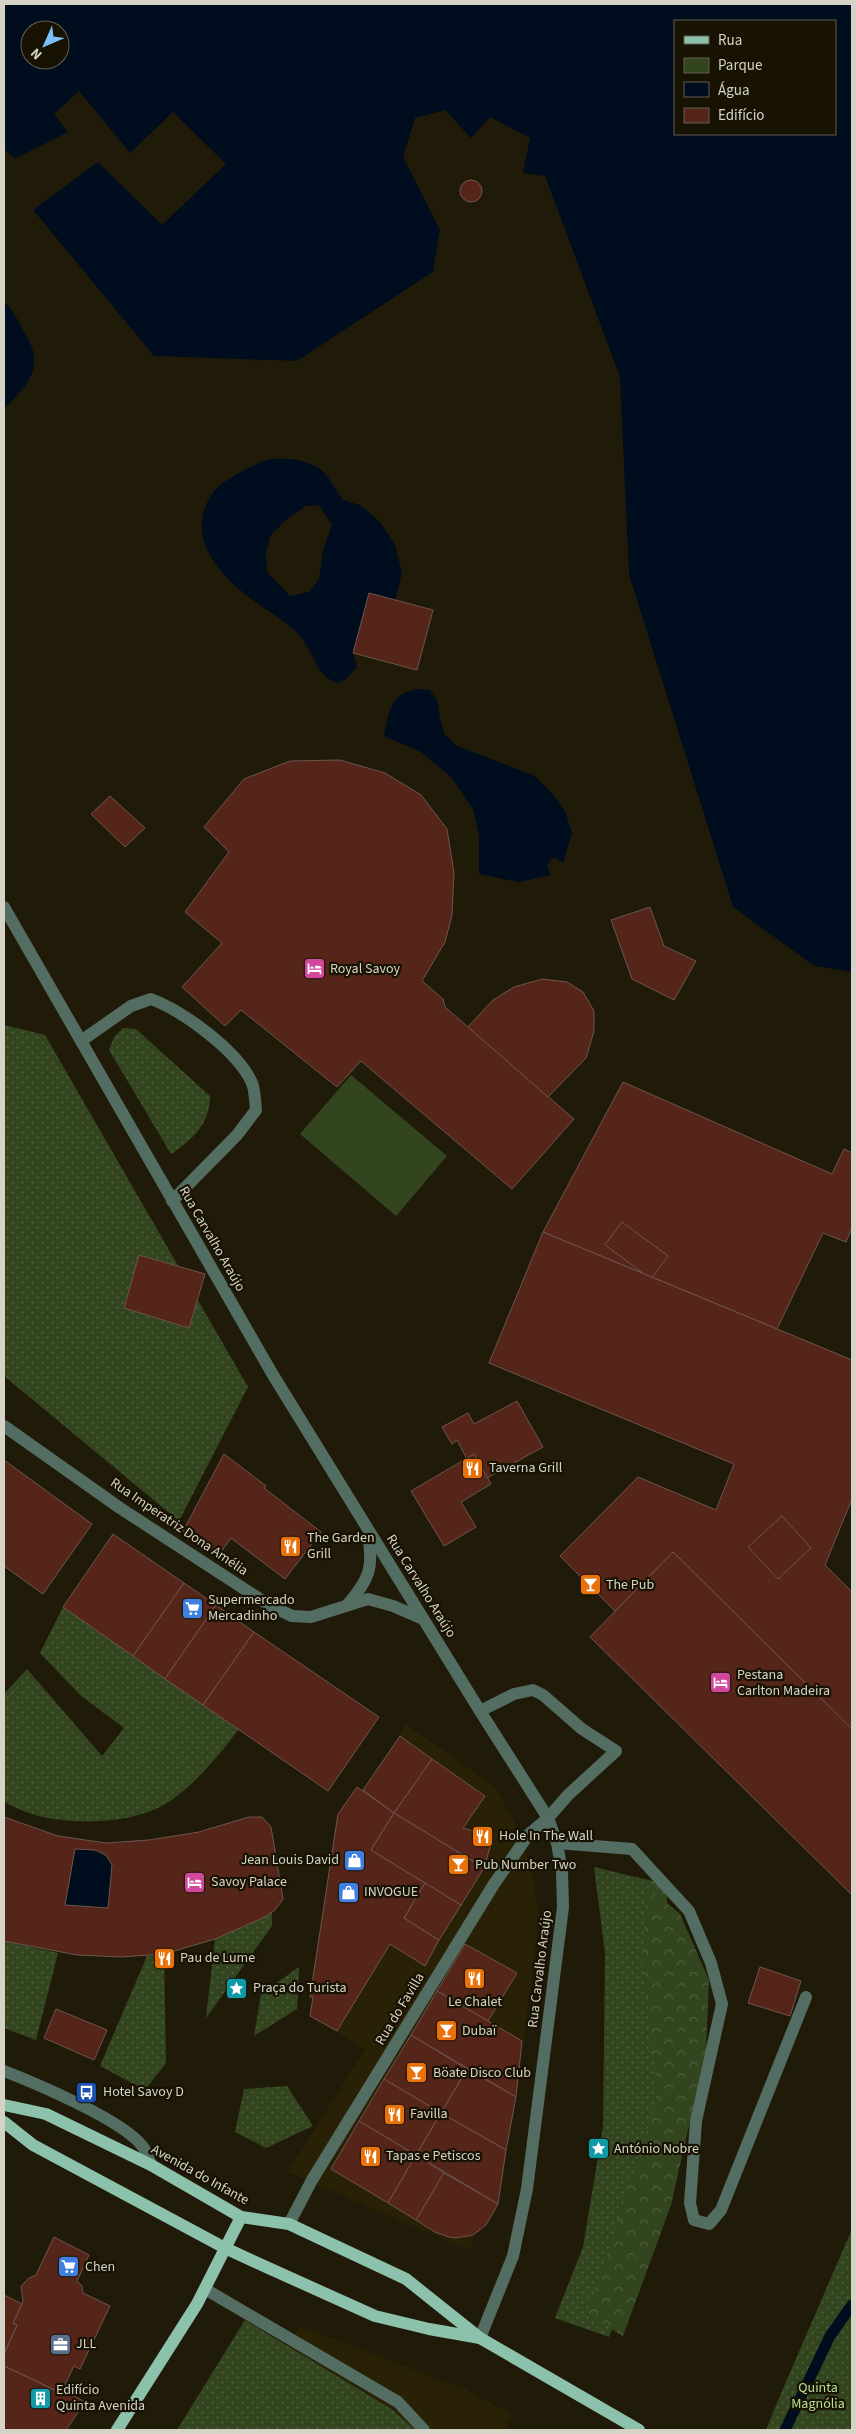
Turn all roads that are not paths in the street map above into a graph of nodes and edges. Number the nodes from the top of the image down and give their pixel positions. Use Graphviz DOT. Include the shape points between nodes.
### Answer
graph roads {
  1 [pos="4,907"];
  2 [pos="81,1041"];
  3 [pos="172,1201"];
  4 [pos="4,1426"];
  5 [pos="367,1528"];
  6 [pos="348,1604"];
  7 [pos="423,1619"];
  8 [pos="480,1711"];
  9 [pos="548,1818"];
  10 [pos="557,1843"];
  11 [pos="806,1997"];
  12 [pos="4,2071"];
  13 [pos="4,2105"];
  14 [pos="4,2122"];
  15 [pos="152,2165"];
  16 [pos="241,2217"];
  17 [pos="289,2224"];
  18 [pos="225,2248"];
  19 [pos="205,2289"];
  20 [pos="480,2338"];
  21 [pos="117,2430"];
  22 [pos="424,2430"];
  23 [pos="639,2430"];
  1 -- 2 [label="street, Rua Carvalho Araújo"];
  2 -- 3 [label="street, Rua Carvalho Araújo"];
  2 -- 3 [label="street" via="130,1006 151,999 173,1008 206,1034 234,1058 252,1083 256,1110 237,1135"];
  3 -- 5 [label="street, Rua Carvalho Araújo"];
  4 -- 6 [label="street, Rua Imperatriz Dona Amélia" via="120,1508 269,1605 292,1616 312,1617"];
  5 -- 6 [label="street" via="372,1553 370,1570"];
  5 -- 7 [label="street, Rua Carvalho Araújo"];
  6 -- 7 [label="street, Rua Imperatriz Dona Amélia" via="368,1599"];
  7 -- 8 [label="street, Rua Carvalho Araújo"];
  8 -- 9 [label="street, Rua Carvalho Araújo"];
  8 -- 9 [label="street, Rua do Favilla" via="514,1694 533,1690 616,1751"];
  9 -- 10 [label="street, Rua Carvalho Araújo"];
  9 -- 17 [label="street, Rua do Favilla" via="529,1834 494,1884 304,2194"];
  10 -- 11 [label="street" via="632,1849 689,1911 711,1963 722,2004 696,2121 690,2204 694,2220 709,2224 721,2210"];
  10 -- 20 [label="street, Rua Carvalho Araújo" via="563,1907 527,2189 513,2256"];
  12 -- 15 [label="street" via="44,2087 120,2127 143,2146"];
  13 -- 15 [label="main road, Avenida do Infante" via="46,2114"];
  14 -- 18 [label="main road, Avenida do Infante" via="33,2145"];
  15 -- 16 [label="main road, Avenida do Infante"];
  16 -- 17 [label="main road, Avenida do Infante"];
  16 -- 18 [label="main road"];
  17 -- 20 [label="main road, Avenida do Infante" via="406,2279"];
  18 -- 19 [label="main road"];
  18 -- 20 [label="main road, Avenida do Infante" via="375,2316"];
  19 -- 21 [label="main road"];
  19 -- 22 [label="street" via="398,2402"];
  20 -- 23 [label="main road, Avenida do Infante"];
}
